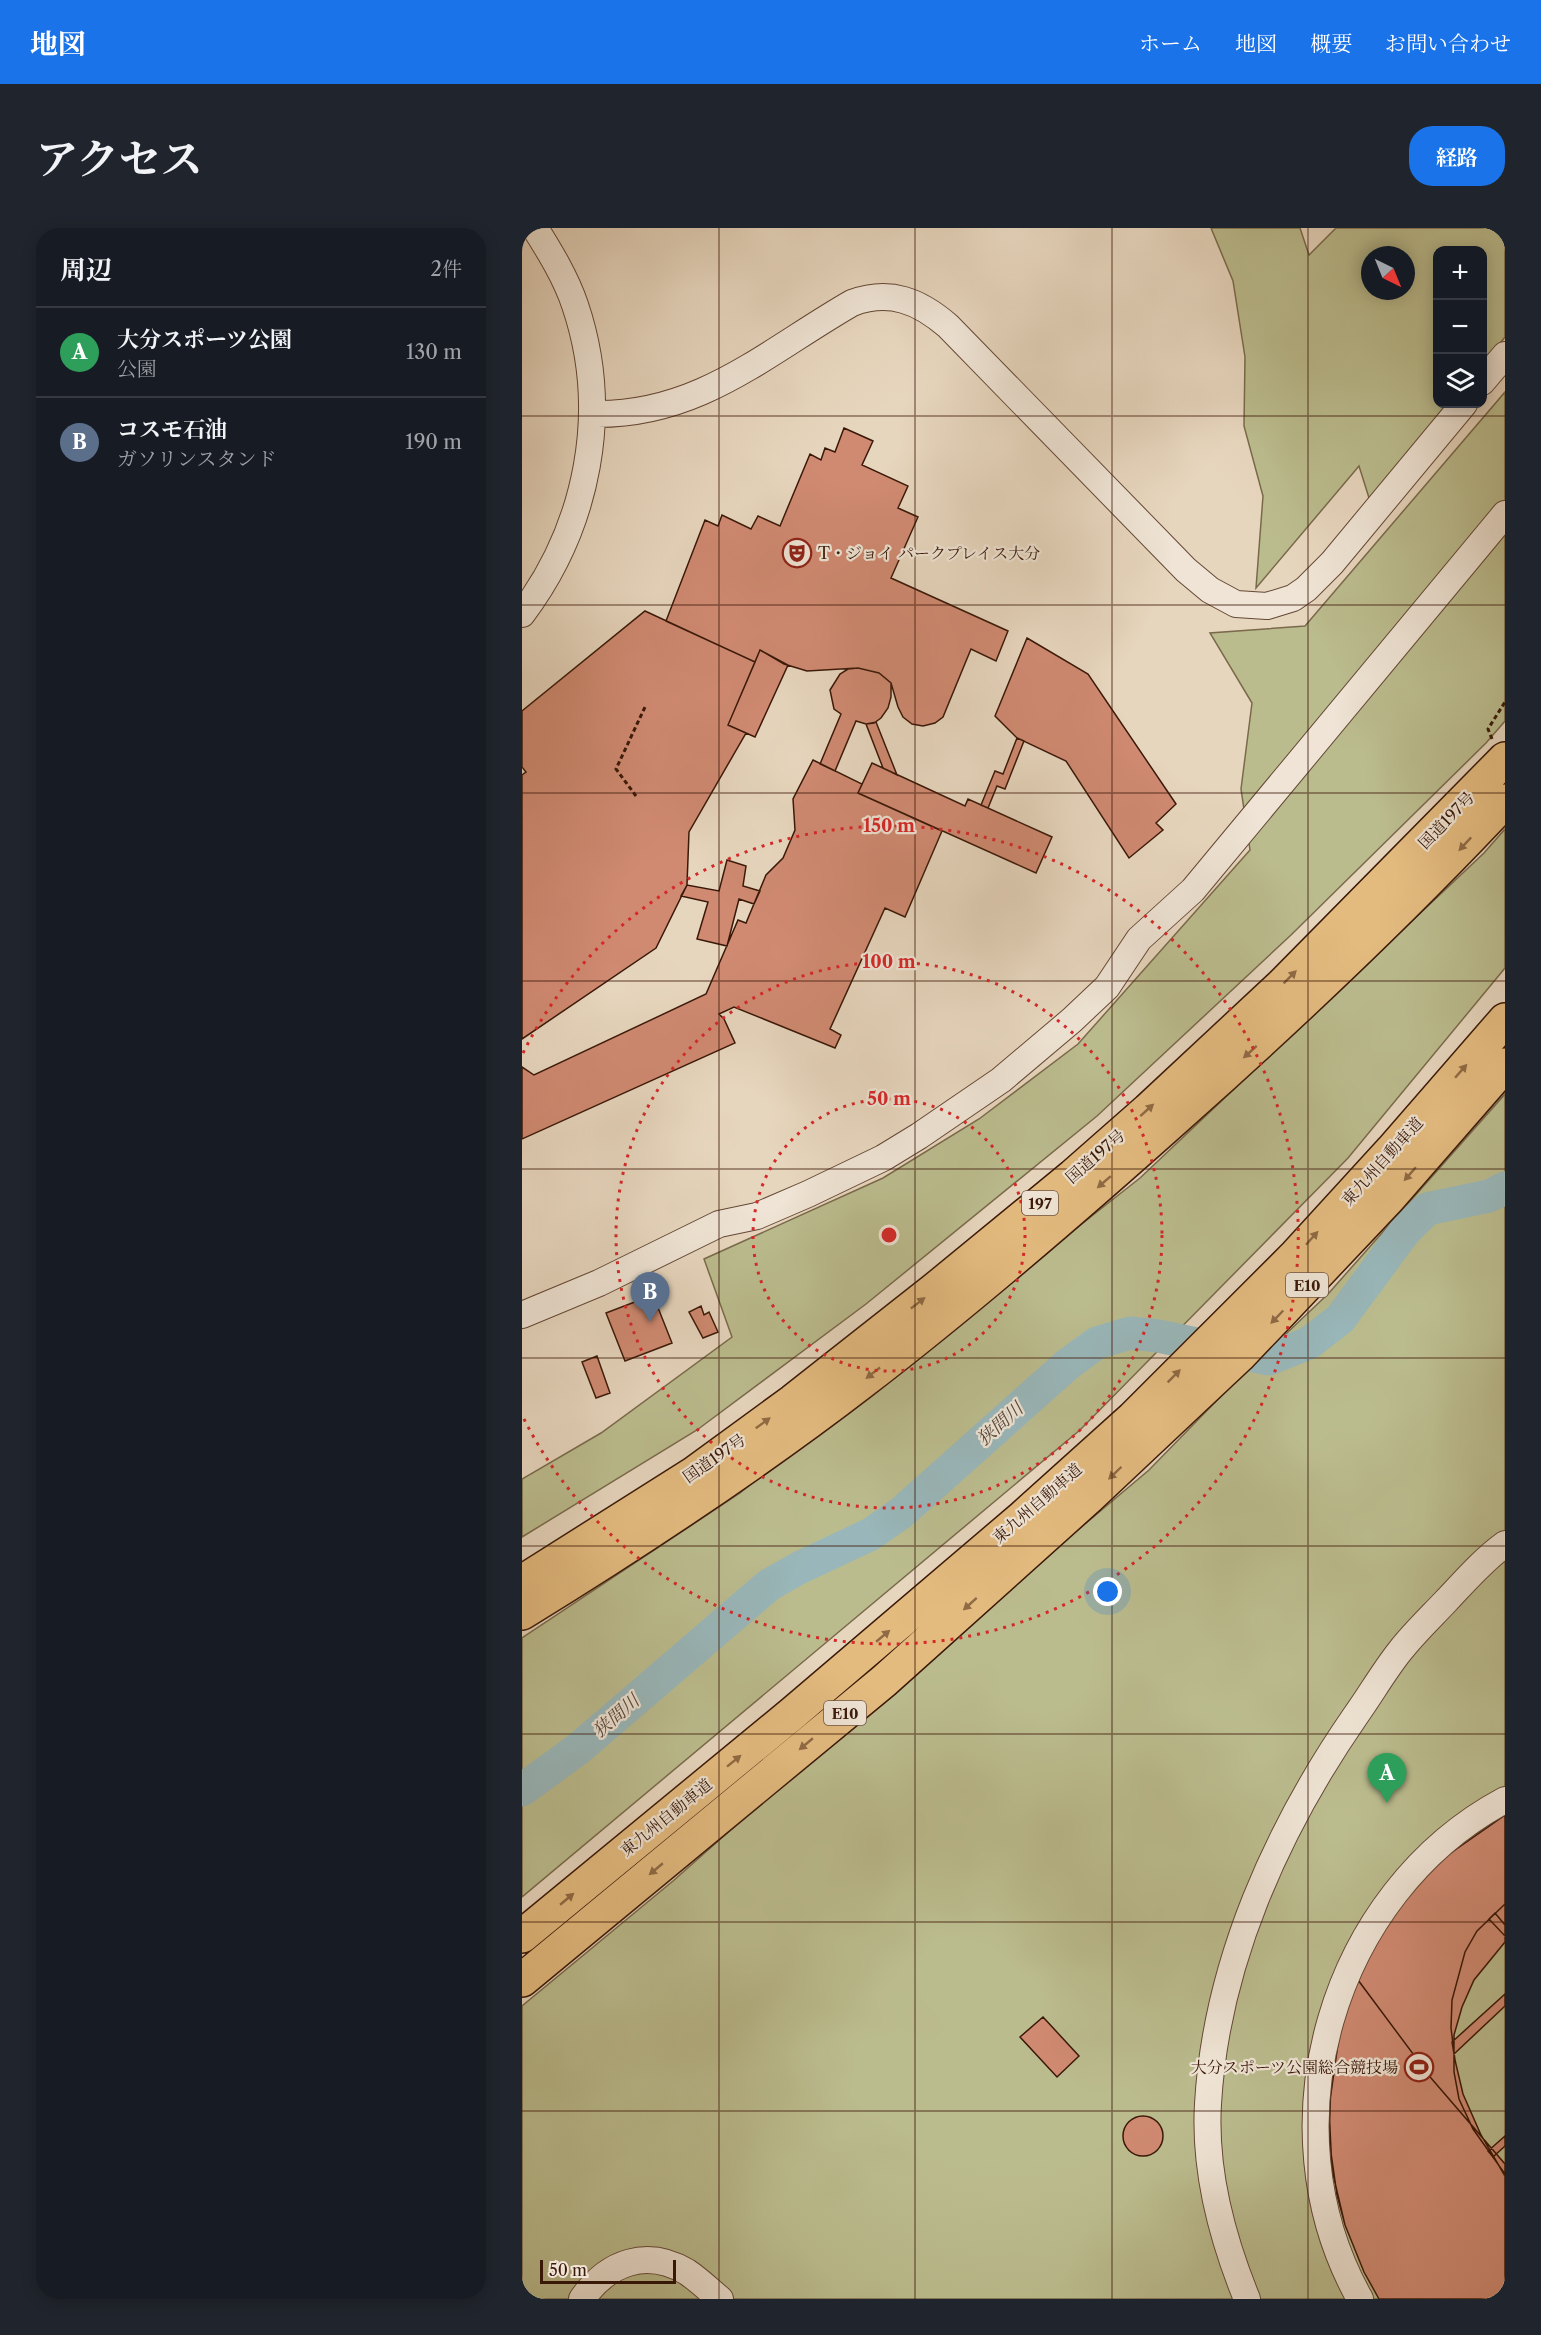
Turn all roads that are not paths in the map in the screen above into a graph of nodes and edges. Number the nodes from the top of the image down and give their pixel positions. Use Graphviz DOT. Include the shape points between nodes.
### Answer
graph roads {
  1 [pos="535,228"];
  2 [pos="1505,354"];
  3 [pos="1487,376"];
  4 [pos="1461,408"];
  5 [pos="593,414"];
  6 [pos="1505,514"];
  7 [pos="522,614"];
  8 [pos="1499,751"];
  9 [pos="1505,801"];
  10 [pos="1505,1020"];
  11 [pos="1505,1065"];
  12 [pos="1436,1123"];
  13 [pos="718,1224"];
  14 [pos="522,1301"];
  15 [pos="522,1315"];
  16 [pos="1145,1425"];
  17 [pos="714,1459"];
  18 [pos="1505,1544"];
  19 [pos="522,1563"];
  20 [pos="522,1582"];
  21 [pos="522,1613"];
  22 [pos="1505,1800"];
  23 [pos="522,1936"];
  24 [pos="522,1980"];
  25 [pos="582,2299"];
  26 [pos="720,2299"];
  27 [pos="1247,2299"];
  28 [pos="1360,2299"];
  1 -- 5 [label="street" via="574,304 586,350"];
  2 -- 3 [label="street"];
  4 -- 5 [label="street" via="1306,590 1280,603 1252,607 1222,598 1186,570 948,326 906,299 877,296 852,303 719,385 691,398 644,411"];
  5 -- 7 [label="street" via="587,472 572,524 548,575"];
  6 -- 13 [label="street" via="1262,806 1174,893 1138,939 1013,1050 925,1114"];
  17 -- 8 [label="highway, 国道197号 / 197, one-way" via="934,1290 1148,1110 1282,985"];
  9 -- 21 [label="highway, 国道197号 / 197, one-way" via="1298,1009 998,1273 860,1384 716,1488"];
  12 -- 10 [label="highway, 東九州自動車道 / E10, one-way"];
  11 -- 12 [label="highway, 東九州自動車道 / E10"];
  12 -- 16 [label="highway, 東九州自動車道 / E10" via="1296,1255"];
  13 -- 14 [label="street"];
  13 -- 15 [label="street" via="600,1283"];
  23 -- 16 [label="highway, 東九州自動車道 / E10, one-way" via="1023,1517"];
  16 -- 24 [label="highway, 東九州自動車道 / E10, one-way" via="1023,1557 884,1681"];
  17 -- 19 [label="highway" via="629,1501"];
  17 -- 20 [label="highway, 国道197号 / 197"];
  18 -- 27 [label="street" via="1400,1651 1344,1732 1280,1843 1241,1937 1218,2028 1208,2125 1220,2217"];
  22 -- 28 [label="street" via="1455,1832 1389,1900 1360,1945 1328,2023 1316,2091 1317,2155 1330,2225"];
  25 -- 26 [label="street" via="597,2279 609,2271 645,2260 656,2260 688,2273"];
}
